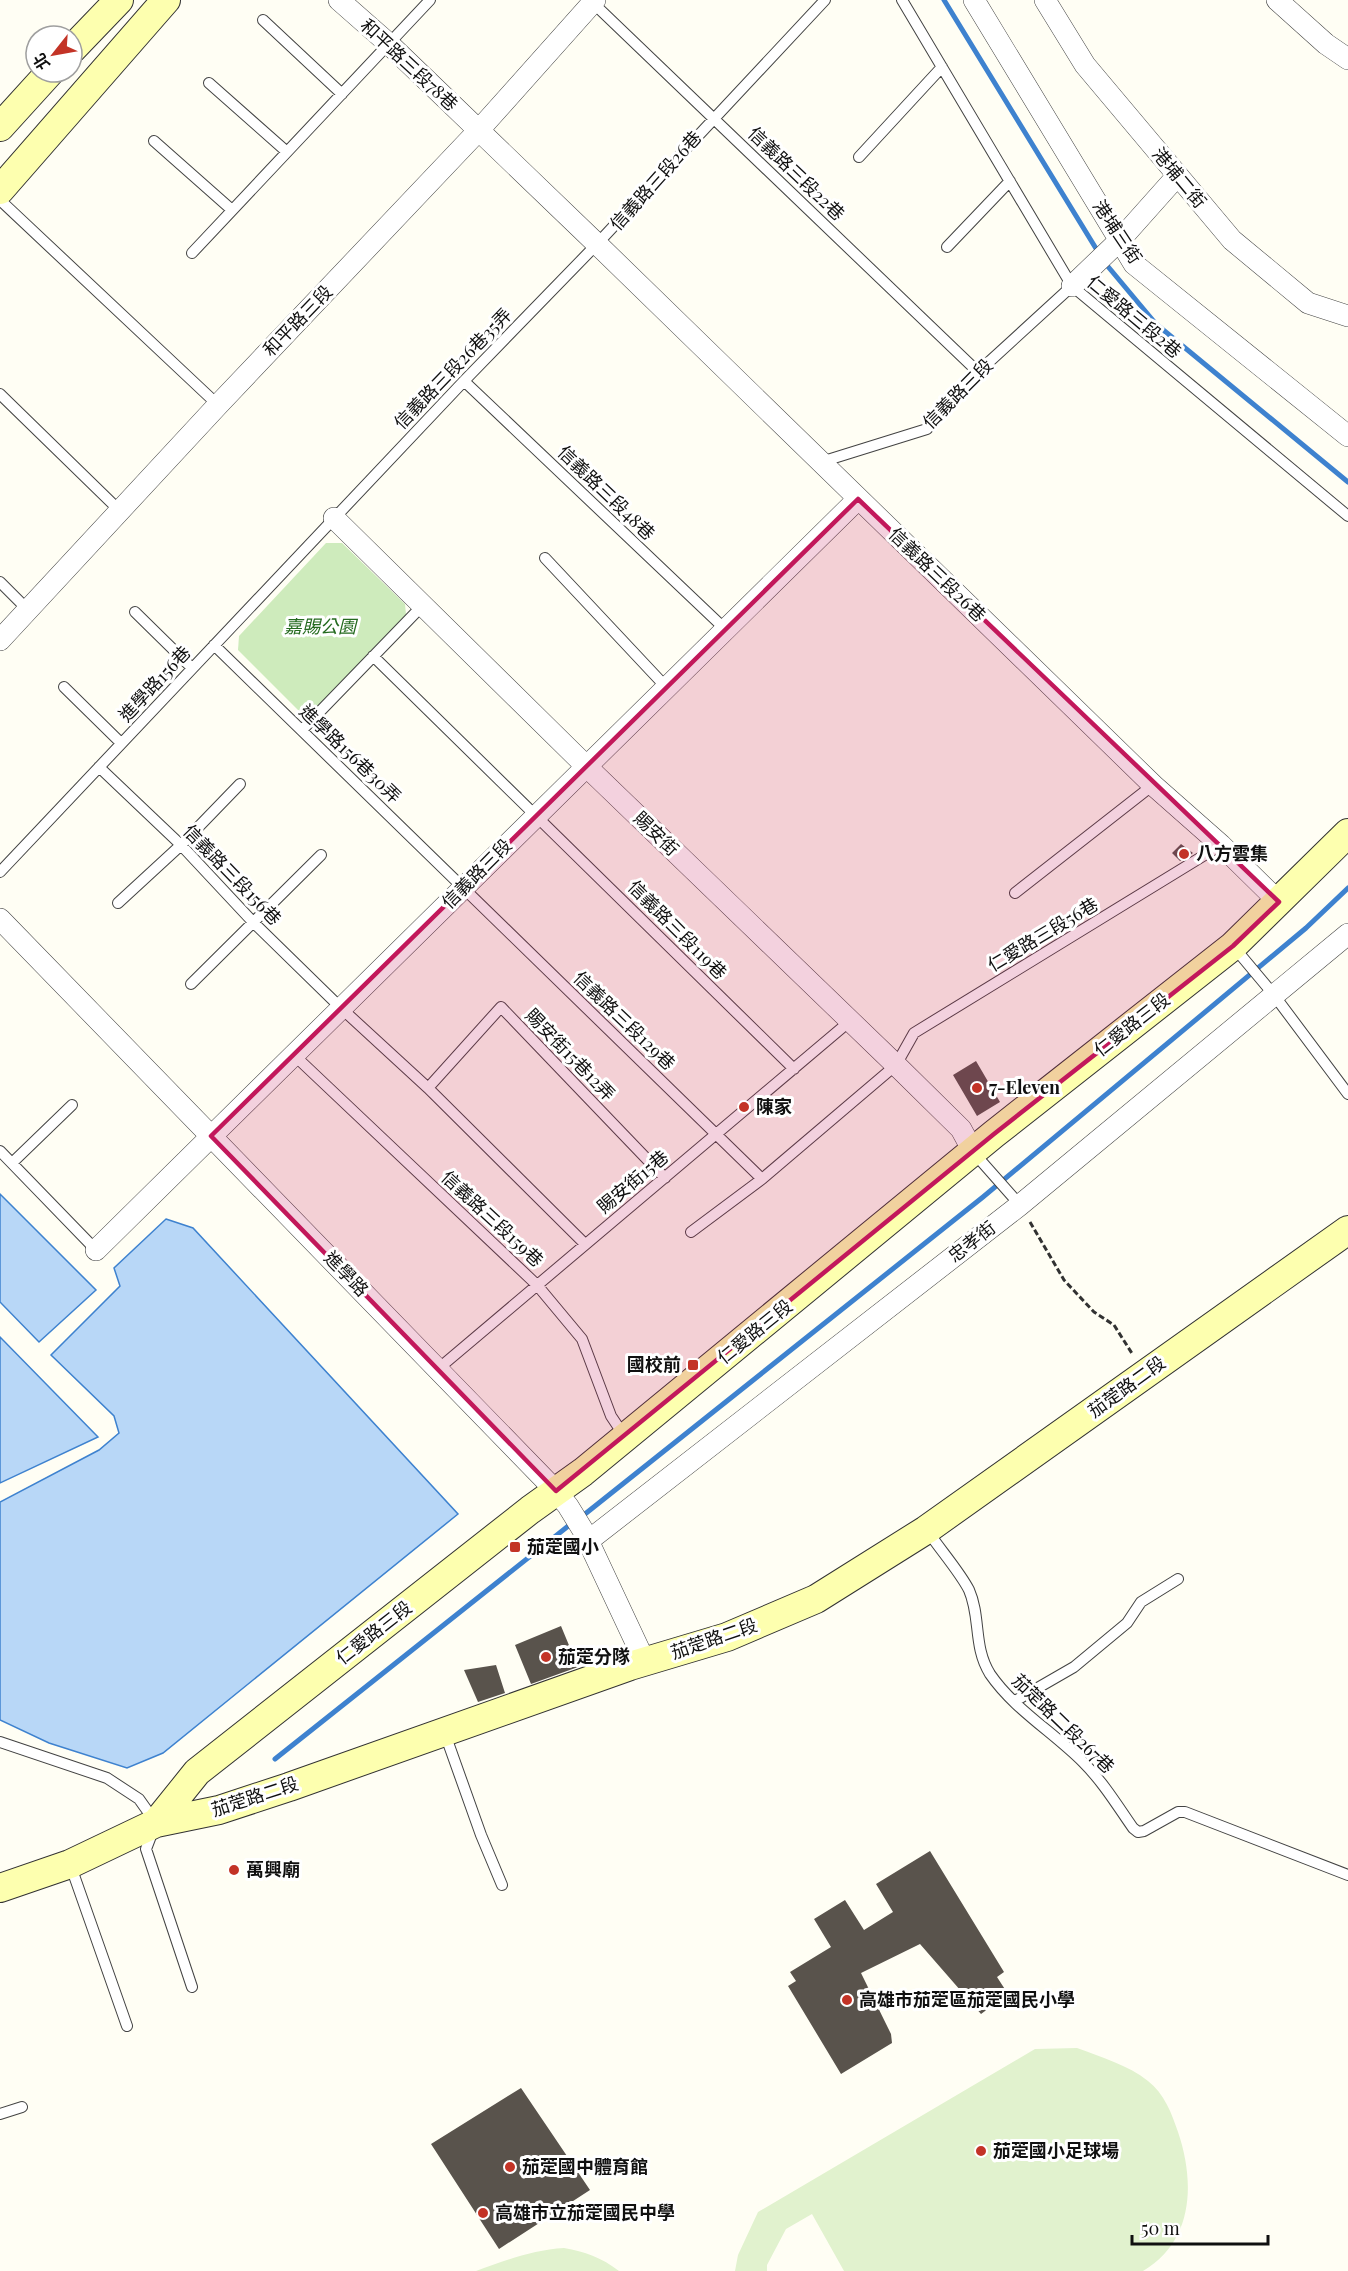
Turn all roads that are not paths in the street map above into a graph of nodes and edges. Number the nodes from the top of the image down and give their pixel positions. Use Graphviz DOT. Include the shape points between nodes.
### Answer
graph roads {
  1 [pos="118,0"];
  2 [pos="166,0"];
  3 [pos="339,0"];
  4 [pos="430,0"];
  5 [pos="825,0"];
  6 [pos="902,0"];
  7 [pos="974,0"];
  8 [pos="1044,0"];
  9 [pos="1277,0"];
  10 [pos="592,1"];
  11 [pos="263,20"];
  12 [pos="84,36"];
  13 [pos="389,44"];
  14 [pos="1348,59"];
  15 [pos="942,67"];
  16 [pos="209,83"];
  17 [pos="39,84"];
  18 [pos="342,94"];
  19 [pos="714,117"];
  20 [pos="0,127"];
  21 [pos="478,131"];
  22 [pos="154,141"];
  23 [pos="287,152"];
  24 [pos="859,157"];
  25 [pos="1177,176"];
  26 [pos="1010,181"];
  27 [pos="0,190"];
  28 [pos="0,200"];
  29 [pos="232,210"];
  30 [pos="1120,240"];
  31 [pos="597,244"];
  32 [pos="947,247"];
  33 [pos="192,253"];
  34 [pos="1072,286"];
  35 [pos="1348,316"];
  36 [pos="978,372"];
  37 [pos="464,381"];
  38 [pos="0,394"];
  39 [pos="218,405"];
  40 [pos="1348,435"];
  41 [pos="820,463"];
  42 [pos="858,499"];
  43 [pos="120,511"];
  44 [pos="1348,516"];
  45 [pos="334,518"];
  46 [pos="545,558"];
  47 [pos="0,582"];
  48 [pos="423,605"];
  49 [pos="28,610"];
  50 [pos="135,612"];
  51 [pos="725,629"];
  52 [pos="0,640"];
  53 [pos="214,645"];
  54 [pos="373,656"];
  55 [pos="192,668"];
  56 [pos="64,687"];
  57 [pos="666,687"];
  58 [pos="302,730"];
  59 [pos="122,743"];
  60 [pos="586,766"];
  61 [pos="99,767"];
  62 [pos="240,784"];
  63 [pos="1153,785"];
  64 [pos="537,815"];
  65 [pos="1348,833"];
  66 [pos="181,845"];
  67 [pos="1221,845"];
  68 [pos="321,855"];
  69 [pos="0,872"];
  70 [pos="463,888"];
  71 [pos="1015,893"];
  72 [pos="1279,902"];
  73 [pos="118,903"];
  74 [pos="0,919"];
  75 [pos="253,921"];
  76 [pos="1348,934"];
  77 [pos="1239,953"];
  78 [pos="191,984"];
  79 [pos="1270,991"];
  80 [pos="341,1008"];
  81 [pos="850,1021"];
  82 [pos="294,1055"];
  83 [pos="896,1065"];
  84 [pos="794,1069"];
  85 [pos="428,1088"];
  86 [pos="1348,1094"];
  87 [pos="72,1105"];
  88 [pos="716,1134"];
  89 [pos="212,1136"];
  90 [pos="0,1151"];
  91 [pos="981,1161"];
  92 [pos="12,1163"];
  93 [pos="665,1178"];
  94 [pos="762,1179"];
  95 [pos="1015,1199"];
  96 [pos="1348,1230"];
  97 [pos="691,1232"];
  98 [pos="585,1244"];
  99 [pos="96,1250"];
  100 [pos="537,1285"];
  101 [pos="438,1369"];
  102 [pos="625,1438"];
  103 [pos="562,1499"];
  104 [pos="926,1530"];
  105 [pos="586,1537"];
  106 [pos="1178,1579"];
  107 [pos="645,1662"];
  108 [pos="1015,1701"];
  109 [pos="444,1731"];
  110 [pos="0,1742"];
  111 [pos="156,1823"];
  112 [pos="70,1864"];
  113 [pos="1348,1875"];
  114 [pos="502,1885"];
  115 [pos="0,1888"];
  116 [pos="192,1987"];
  117 [pos="127,2026"];
  118 [pos="22,2107"];
  119 [pos="0,2114"];
  1 -- 12 [label="street"];
  2 -- 27 [label="street"];
  3 -- 13 [label="street, 和平路三段78巷"];
  4 -- 13 [label="lane"];
  5 -- 19 [label="lane, 信義路三段26巷"];
  6 -- 15 [label="lane, 仁愛路三段2巷"];
  7 -- 30 [label="street, 港埔三街"];
  8 -- 25 [label="street, 港埔二街" via="1085,65"];
  9 -- 14 [label="street"];
  10 -- 19 [label="lane, 信義路三段22巷"];
  10 -- 21 [label="street, 和平路三段"];
  11 -- 18 [label="lane"];
  13 -- 18 [label="lane"];
  13 -- 21 [label="street, 和平路三段78巷"];
  15 -- 24 [label="lane"];
  15 -- 26 [label="lane, 仁愛路三段2巷"];
  16 -- 23 [label="lane"];
  17 -- 20 [label="street"];
  18 -- 23 [label="lane"];
  19 -- 31 [label="lane, 信義路三段26巷"];
  19 -- 36 [label="lane, 信義路三段22巷"];
  21 -- 31 [label="street, 信義路三段26巷"];
  21 -- 39 [label="street, 和平路三段"];
  22 -- 29 [label="lane"];
  23 -- 29 [label="lane"];
  25 -- 30 [label="street"];
  25 -- 35 [label="street, 港埔二街" via="1232,240 1308,303"];
  26 -- 32 [label="lane"];
  26 -- 34 [label="lane, 仁愛路三段2巷"];
  28 -- 39 [label="lane"];
  29 -- 33 [label="lane"];
  30 -- 34 [label="street"];
  30 -- 40 [label="street, 港埔三街" via="1134,264"];
  31 -- 37 [label="lane, 信義路三段26巷35弄"];
  31 -- 41 [label="street, 信義路三段26巷"];
  34 -- 36 [label="lane, 信義路三段"];
  34 -- 44 [label="lane, 仁愛路三段2巷"];
  36 -- 41 [label="lane, 信義路三段" via="927,429"];
  37 -- 45 [label="lane, 信義路三段26巷35弄"];
  37 -- 51 [label="lane, 信義路三段48巷"];
  38 -- 43 [label="lane"];
  39 -- 43 [label="street, 和平路三段"];
  41 -- 42 [label="street, 信義路三段26巷"];
  42 -- 51 [label="street, 信義路三段"];
  42 -- 63 [label="street, 信義路三段26巷"];
  43 -- 49 [label="street, 和平路三段"];
  45 -- 48 [label="street, 賜安街"];
  45 -- 53 [label="lane, 進學路156巷"];
  46 -- 57 [label="lane"];
  47 -- 49 [label="lane"];
  48 -- 54 [label="lane"];
  48 -- 60 [label="street, 賜安街"];
  49 -- 52 [label="street, 和平路三段"];
  50 -- 55 [label="lane"];
  51 -- 57 [label="street, 信義路三段"];
  53 -- 55 [label="lane, 進學路156巷"];
  53 -- 58 [label="lane, 進學路156巷30弄"];
  54 -- 58 [label="lane"];
  54 -- 64 [label="lane, 信義路三段119巷"];
  55 -- 59 [label="lane, 進學路156巷"];
  56 -- 59 [label="lane"];
  57 -- 60 [label="street, 信義路三段"];
  58 -- 70 [label="lane, 進學路156巷30弄"];
  59 -- 61 [label="lane, 進學路156巷"];
  60 -- 64 [label="street, 信義路三段"];
  60 -- 81 [label="street, 賜安街"];
  61 -- 66 [label="lane, 信義路三段156巷"];
  61 -- 69 [label="lane, 進學路156巷"];
  62 -- 66 [label="lane"];
  63 -- 67 [label="street, 信義路三段26巷"];
  63 -- 71 [label="lane"];
  64 -- 70 [label="street, 信義路三段"];
  64 -- 84 [label="lane, 信義路三段119巷"];
  65 -- 72 [label="street, 仁愛路三段"];
  66 -- 73 [label="lane"];
  66 -- 75 [label="lane, 信義路三段156巷"];
  67 -- 72 [label="street, 信義路三段26巷"];
  67 -- 83 [label="lane, 仁愛路三段56巷" via="914,1033"];
  68 -- 75 [label="lane"];
  70 -- 80 [label="street, 信義路三段"];
  70 -- 88 [label="lane, 信義路三段129巷"];
  72 -- 77 [label="street, 仁愛路三段"];
  74 -- 89 [label="street, 進學路"];
  75 -- 78 [label="lane"];
  75 -- 80 [label="lane, 信義路三段156巷"];
  76 -- 79 [label="street, 忠孝街"];
  77 -- 79 [label="lane"];
  77 -- 91 [label="street, 仁愛路三段" via="1003,1127"];
  79 -- 86 [label="lane"];
  79 -- 95 [label="street, 忠孝街"];
  80 -- 82 [label="street, 信義路三段"];
  80 -- 85 [label="lane, 信義路三段156巷"];
  81 -- 83 [label="street, 賜安街"];
  81 -- 84 [label="lane, 賜安街15巷"];
  82 -- 89 [label="street, 信義路三段"];
  82 -- 100 [label="lane, 信義路三段159巷"];
  83 -- 91 [label="street, 賜安街" via="961,1130"];
  83 -- 94 [label="lane"];
  84 -- 88 [label="lane, 賜安街15巷"];
  85 -- 93 [label="lane, 賜安街15巷12弄" via="501,1007"];
  85 -- 98 [label="lane, 信義路三段156巷"];
  87 -- 92 [label="lane"];
  88 -- 93 [label="lane, 賜安街15巷"];
  88 -- 94 [label="lane, 信義路三段129巷"];
  89 -- 99 [label="street, 信義路三段"];
  89 -- 101 [label="street, 進學路"];
  90 -- 92 [label="lane"];
  91 -- 95 [label="lane"];
  91 -- 102 [label="street, 仁愛路三段"];
  92 -- 99 [label="lane"];
  93 -- 98 [label="lane, 賜安街15巷"];
  94 -- 97 [label="lane"];
  95 -- 105 [label="street, 忠孝街"];
  96 -- 104 [label="street, 茄萣路二段"];
  98 -- 100 [label="lane, 賜安街15巷"];
  100 -- 101 [label="lane, 賜安街15巷"];
  100 -- 102 [label="lane, 信義路三段159巷" via="582,1339 611,1416"];
  101 -- 103 [label="street, 進學路"];
  102 -- 103 [label="street, 仁愛路三段"];
  103 -- 105 [label="street, 進學路"];
  103 -- 111 [label="street, 仁愛路三段" via="197,1772"];
  104 -- 107 [label="street, 茄萣路二段" via="816,1599 727,1637"];
  104 -- 108 [label="lane, 茄萣路二段267巷" via="969,1591 981,1659"];
  105 -- 107 [label="street, 進學路"];
  106 -- 108 [label="lane" via="1141,1602 1127,1623 1074,1667"];
  107 -- 109 [label="street, 茄萣路二段"];
  108 -- 113 [label="lane, 茄萣路二段267巷" via="1084,1762 1137,1832 1185,1812"];
  109 -- 111 [label="street, 茄萣路二段" via="219,1810"];
  109 -- 114 [label="lane"];
  110 -- 111 [label="lane" via="107,1778 139,1799"];
  111 -- 112 [label="street, 茄萣路二段"];
  111 -- 116 [label="lane" via="146,1849"];
  112 -- 115 [label="street, 茄萣路二段"];
  112 -- 117 [label="lane"];
  118 -- 119 [label="lane"];
}
